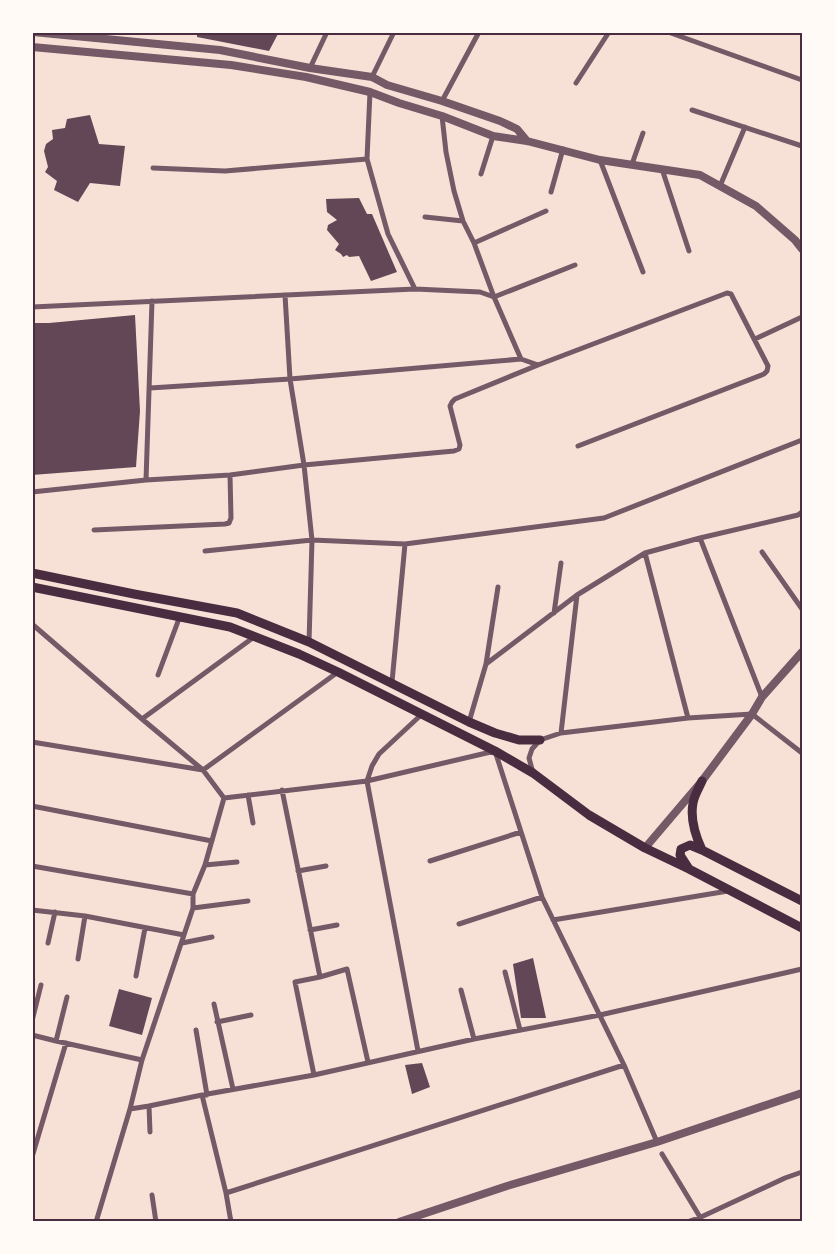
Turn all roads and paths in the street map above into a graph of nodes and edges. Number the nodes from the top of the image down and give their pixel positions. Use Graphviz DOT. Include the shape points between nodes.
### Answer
graph roads {
  1 [pos="33,32"];
  2 [pos="327,32"];
  3 [pos="394,32"];
  4 [pos="479,32"];
  5 [pos="610,32"];
  6 [pos="668,32"];
  7 [pos="32,47"];
  8 [pos="232,53"];
  9 [pos="231,65"];
  10 [pos="310,68"];
  11 [pos="372,77"];
  12 [pos="802,80"];
  13 [pos="576,83"];
  14 [pos="370,92"];
  15 [pos="442,101"];
  16 [pos="692,110"];
  17 [pos="442,116"];
  18 [pos="745,127"];
  19 [pos="643,133"];
  20 [pos="493,136"];
  21 [pos="527,141"];
  22 [pos="802,146"];
  23 [pos="563,150"];
  24 [pos="367,159"];
  25 [pos="600,160"];
  26 [pos="632,164"];
  27 [pos="153,168"];
  28 [pos="661,168"];
  29 [pos="480,174"];
  30 [pos="720,186"];
  31 [pos="550,192"];
  32 [pos="546,212"];
  33 [pos="425,217"];
  34 [pos="463,221"];
  35 [pos="799,239"];
  36 [pos="474,243"];
  37 [pos="802,249"];
  38 [pos="689,250"];
  39 [pos="575,265"];
  40 [pos="643,272"];
  41 [pos="416,289"];
  42 [pos="285,295"];
  43 [pos="494,297"];
  44 [pos="152,301"];
  45 [pos="32,307"];
  46 [pos="802,317"];
  47 [pos="755,339"];
  48 [pos="521,359"];
  49 [pos="538,365"];
  50 [pos="290,379"];
  51 [pos="150,388"];
  52 [pos="802,440"];
  53 [pos="578,446"];
  54 [pos="304,465"];
  55 [pos="230,474"];
  56 [pos="146,480"];
  57 [pos="32,492"];
  58 [pos="801,515"];
  59 [pos="94,530"];
  60 [pos="700,538"];
  61 [pos="312,540"];
  62 [pos="405,544"];
  63 [pos="205,551"];
  64 [pos="645,552"];
  65 [pos="762,552"];
  66 [pos="561,563"];
  67 [pos="32,573"];
  68 [pos="32,587"];
  69 [pos="498,587"];
  70 [pos="577,595"];
  71 [pos="802,609"];
  72 [pos="554,613"];
  73 [pos="180,616"];
  74 [pos="32,624"];
  75 [pos="255,636"];
  76 [pos="309,642"];
  77 [pos="802,652"];
  78 [pos="486,664"];
  79 [pos="338,672"];
  80 [pos="158,675"];
  81 [pos="392,682"];
  82 [pos="762,697"];
  83 [pos="422,714"];
  84 [pos="752,714"];
  85 [pos="688,718"];
  86 [pos="142,719"];
  87 [pos="469,722"];
  88 [pos="561,733"];
  89 [pos="540,740"];
  90 [pos="32,742"];
  91 [pos="496,751"];
  92 [pos="802,753"];
  93 [pos="203,770"];
  94 [pos="533,773"];
  95 [pos="702,780"];
  96 [pos="367,781"];
  97 [pos="282,790"];
  98 [pos="248,795"];
  99 [pos="224,798"];
  100 [pos="32,806"];
  101 [pos="253,823"];
  102 [pos="521,832"];
  103 [pos="212,841"];
  104 [pos="645,848"];
  105 [pos="702,850"];
  106 [pos="430,861"];
  107 [pos="237,862"];
  108 [pos="32,866"];
  109 [pos="205,866"];
  110 [pos="326,866"];
  111 [pos="689,869"];
  112 [pos="298,871"];
  113 [pos="729,890"];
  114 [pos="193,894"];
  115 [pos="542,897"];
  116 [pos="248,901"];
  117 [pos="802,901"];
  118 [pos="194,908"];
  119 [pos="32,910"];
  120 [pos="55,912"];
  121 [pos="85,916"];
  122 [pos="553,920"];
  123 [pos="459,924"];
  124 [pos="337,925"];
  125 [pos="145,928"];
  126 [pos="802,928"];
  127 [pos="310,930"];
  128 [pos="184,935"];
  129 [pos="212,937"];
  130 [pos="48,943"];
  131 [pos="182,943"];
  132 [pos="78,959"];
  133 [pos="802,969"];
  134 [pos="505,972"];
  135 [pos="136,976"];
  136 [pos="320,977"];
  137 [pos="41,985"];
  138 [pos="461,990"];
  139 [pos="67,998"];
  140 [pos="214,1004"];
  141 [pos="251,1015"];
  142 [pos="600,1015"];
  143 [pos="32,1021"];
  144 [pos="218,1022"];
  145 [pos="196,1030"];
  146 [pos="520,1030"];
  147 [pos="32,1035"];
  148 [pos="474,1039"];
  149 [pos="56,1041"];
  150 [pos="66,1043"];
  151 [pos="418,1051"];
  152 [pos="142,1060"];
  153 [pos="368,1062"];
  154 [pos="624,1065"];
  155 [pos="314,1075"];
  156 [pos="233,1089"];
  157 [pos="802,1093"];
  158 [pos="204,1095"];
  159 [pos="149,1106"];
  160 [pos="130,1108"];
  161 [pos="150,1132"];
  162 [pos="657,1142"];
  163 [pos="662,1154"];
  164 [pos="32,1157"];
  165 [pos="802,1172"];
  166 [pos="226,1193"];
  167 [pos="152,1195"];
  168 [pos="702,1219"];
  169 [pos="96,1222"];
  170 [pos="156,1222"];
  171 [pos="231,1222"];
  172 [pos="399,1222"];
  173 [pos="687,1222"];
  1 -- 8 [label="street"];
  2 -- 10 [label="street"];
  3 -- 11 [label="street"];
  4 -- 15 [label="street"];
  5 -- 13 [label="street"];
  6 -- 12 [label="street"];
  7 -- 9 [label="street"];
  8 -- 9 [label="street"];
  8 -- 10 [label="street"];
  9 -- 14 [label="street" via="306,77"];
  10 -- 11 [label="street"];
  11 -- 14 [label="street"];
  11 -- 15 [label="street" via="387,85"];
  14 -- 17 [label="street"];
  14 -- 24 [label="street"];
  15 -- 21 [label="street" via="517,129"];
  16 -- 18 [label="street"];
  17 -- 20 [label="street"];
  17 -- 34 [label="street" via="454,192"];
  18 -- 22 [label="street"];
  18 -- 30 [label="street"];
  19 -- 26 [label="street"];
  20 -- 21 [label="street"];
  20 -- 29 [label="street"];
  21 -- 23 [label="street"];
  23 -- 25 [label="street"];
  23 -- 31 [label="street"];
  24 -- 27 [label="street" via="225,171"];
  24 -- 41 [label="street" via="388,234"];
  25 -- 26 [label="street"];
  25 -- 40 [label="street"];
  26 -- 28 [label="street"];
  28 -- 30 [label="street" via="700,175"];
  28 -- 38 [label="street"];
  30 -- 35 [label="street" via="756,206"];
  32 -- 36 [label="street"];
  33 -- 34 [label="street"];
  34 -- 36 [label="street"];
  35 -- 37 [label="street"];
  36 -- 43 [label="street"];
  39 -- 43 [label="street"];
  41 -- 42 [label="street"];
  41 -- 43 [label="street" via="480,292"];
  42 -- 44 [label="street"];
  42 -- 50 [label="street"];
  43 -- 48 [label="street"];
  44 -- 45 [label="street"];
  44 -- 51 [label="street"];
  46 -- 47 [label="street"];
  47 -- 49 [label="street" via="731,294 727,293"];
  47 -- 53 [label="street" via="768,366 764,374"];
  48 -- 49 [label="street"];
  48 -- 50 [label="street"];
  49 -- 54 [label="street" via="452,402 450,406 460,446 454,452"];
  50 -- 51 [label="street"];
  50 -- 54 [label="street"];
  51 -- 56 [label="street"];
  52 -- 62 [label="street" via="604,518"];
  54 -- 55 [label="street"];
  54 -- 61 [label="street"];
  55 -- 56 [label="street"];
  55 -- 59 [label="street" via="229,523"];
  56 -- 57 [label="street"];
  58 -- 60 [label="street"];
  60 -- 64 [label="street"];
  60 -- 82 [label="street"];
  61 -- 62 [label="street"];
  61 -- 63 [label="street"];
  61 -- 76 [label="street"];
  62 -- 81 [label="street"];
  64 -- 70 [label="street"];
  64 -- 85 [label="street"];
  65 -- 71 [label="street"];
  66 -- 72 [label="street"];
  67 -- 76 [label="main road" via="237,613"];
  68 -- 73 [label="main road"];
  69 -- 78 [label="street"];
  70 -- 72 [label="street"];
  70 -- 88 [label="street"];
  72 -- 78 [label="street"];
  73 -- 75 [label="main road"];
  73 -- 80 [label="street"];
  74 -- 86 [label="street"];
  75 -- 79 [label="main road"];
  75 -- 86 [label="street"];
  76 -- 81 [label="main road"];
  77 -- 82 [label="street"];
  78 -- 87 [label="street"];
  79 -- 83 [label="main road"];
  79 -- 93 [label="street"];
  81 -- 87 [label="main road"];
  82 -- 84 [label="street"];
  83 -- 91 [label="main road"];
  83 -- 96 [label="street" via="380,754"];
  84 -- 85 [label="street"];
  84 -- 92 [label="street"];
  84 -- 95 [label="street"];
  85 -- 88 [label="street"];
  86 -- 93 [label="street"];
  87 -- 89 [label="main road" via="519,740"];
  88 -- 89 [label="street"];
  89 -- 94 [label="street" via="529,758"];
  90 -- 93 [label="street"];
  91 -- 94 [label="main road"];
  91 -- 96 [label="street"];
  91 -- 102 [label="street"];
  93 -- 99 [label="street"];
  94 -- 104 [label="main road" via="589,815"];
  95 -- 104 [label="street"];
  95 -- 105 [label="main road" via="693,802 692,818"];
  96 -- 97 [label="street"];
  96 -- 151 [label="street"];
  97 -- 98 [label="street"];
  97 -- 112 [label="street"];
  98 -- 99 [label="street"];
  98 -- 101 [label="street"];
  99 -- 103 [label="street"];
  100 -- 103 [label="street"];
  102 -- 106 [label="street"];
  102 -- 115 [label="street"];
  103 -- 109 [label="street"];
  104 -- 111 [label="main road"];
  105 -- 111 [label="main road" via="690,845 681,849 680,855"];
  105 -- 117 [label="main road"];
  107 -- 109 [label="street"];
  108 -- 114 [label="street"];
  109 -- 114 [label="street"];
  110 -- 112 [label="street"];
  111 -- 113 [label="main road"];
  112 -- 127 [label="street"];
  113 -- 122 [label="street"];
  113 -- 126 [label="main road"];
  114 -- 118 [label="street"];
  115 -- 122 [label="street"];
  115 -- 123 [label="street"];
  116 -- 118 [label="street"];
  118 -- 128 [label="street"];
  119 -- 120 [label="street"];
  120 -- 121 [label="street"];
  120 -- 130 [label="street"];
  121 -- 125 [label="street"];
  121 -- 132 [label="street"];
  122 -- 142 [label="street"];
  124 -- 127 [label="street"];
  125 -- 128 [label="street"];
  125 -- 135 [label="street"];
  127 -- 136 [label="street"];
  128 -- 131 [label="street"];
  129 -- 131 [label="street"];
  131 -- 152 [label="street"];
  133 -- 142 [label="street"];
  134 -- 146 [label="street"];
  136 -- 153 [label="street" via="347,969"];
  136 -- 155 [label="street" via="294,982"];
  137 -- 143 [label="street"];
  138 -- 148 [label="street"];
  139 -- 149 [label="street"];
  140 -- 144 [label="street"];
  141 -- 144 [label="street"];
  142 -- 146 [label="street"];
  142 -- 154 [label="street"];
  144 -- 156 [label="street"];
  145 -- 158 [label="street"];
  146 -- 148 [label="street"];
  147 -- 149 [label="street"];
  148 -- 151 [label="street"];
  149 -- 150 [label="street"];
  150 -- 152 [label="street"];
  150 -- 164 [label="street"];
  151 -- 153 [label="street"];
  152 -- 160 [label="street"];
  153 -- 155 [label="street"];
  154 -- 162 [label="street"];
  154 -- 166 [label="street"];
  155 -- 156 [label="street"];
  156 -- 158 [label="street"];
  157 -- 162 [label="street"];
  158 -- 159 [label="street"];
  158 -- 166 [label="street"];
  159 -- 160 [label="street"];
  159 -- 161 [label="street"];
  160 -- 169 [label="street"];
  162 -- 172 [label="street"];
  163 -- 168 [label="street"];
  165 -- 168 [label="street"];
  166 -- 171 [label="street"];
  167 -- 170 [label="street"];
  168 -- 173 [label="street"];
}
